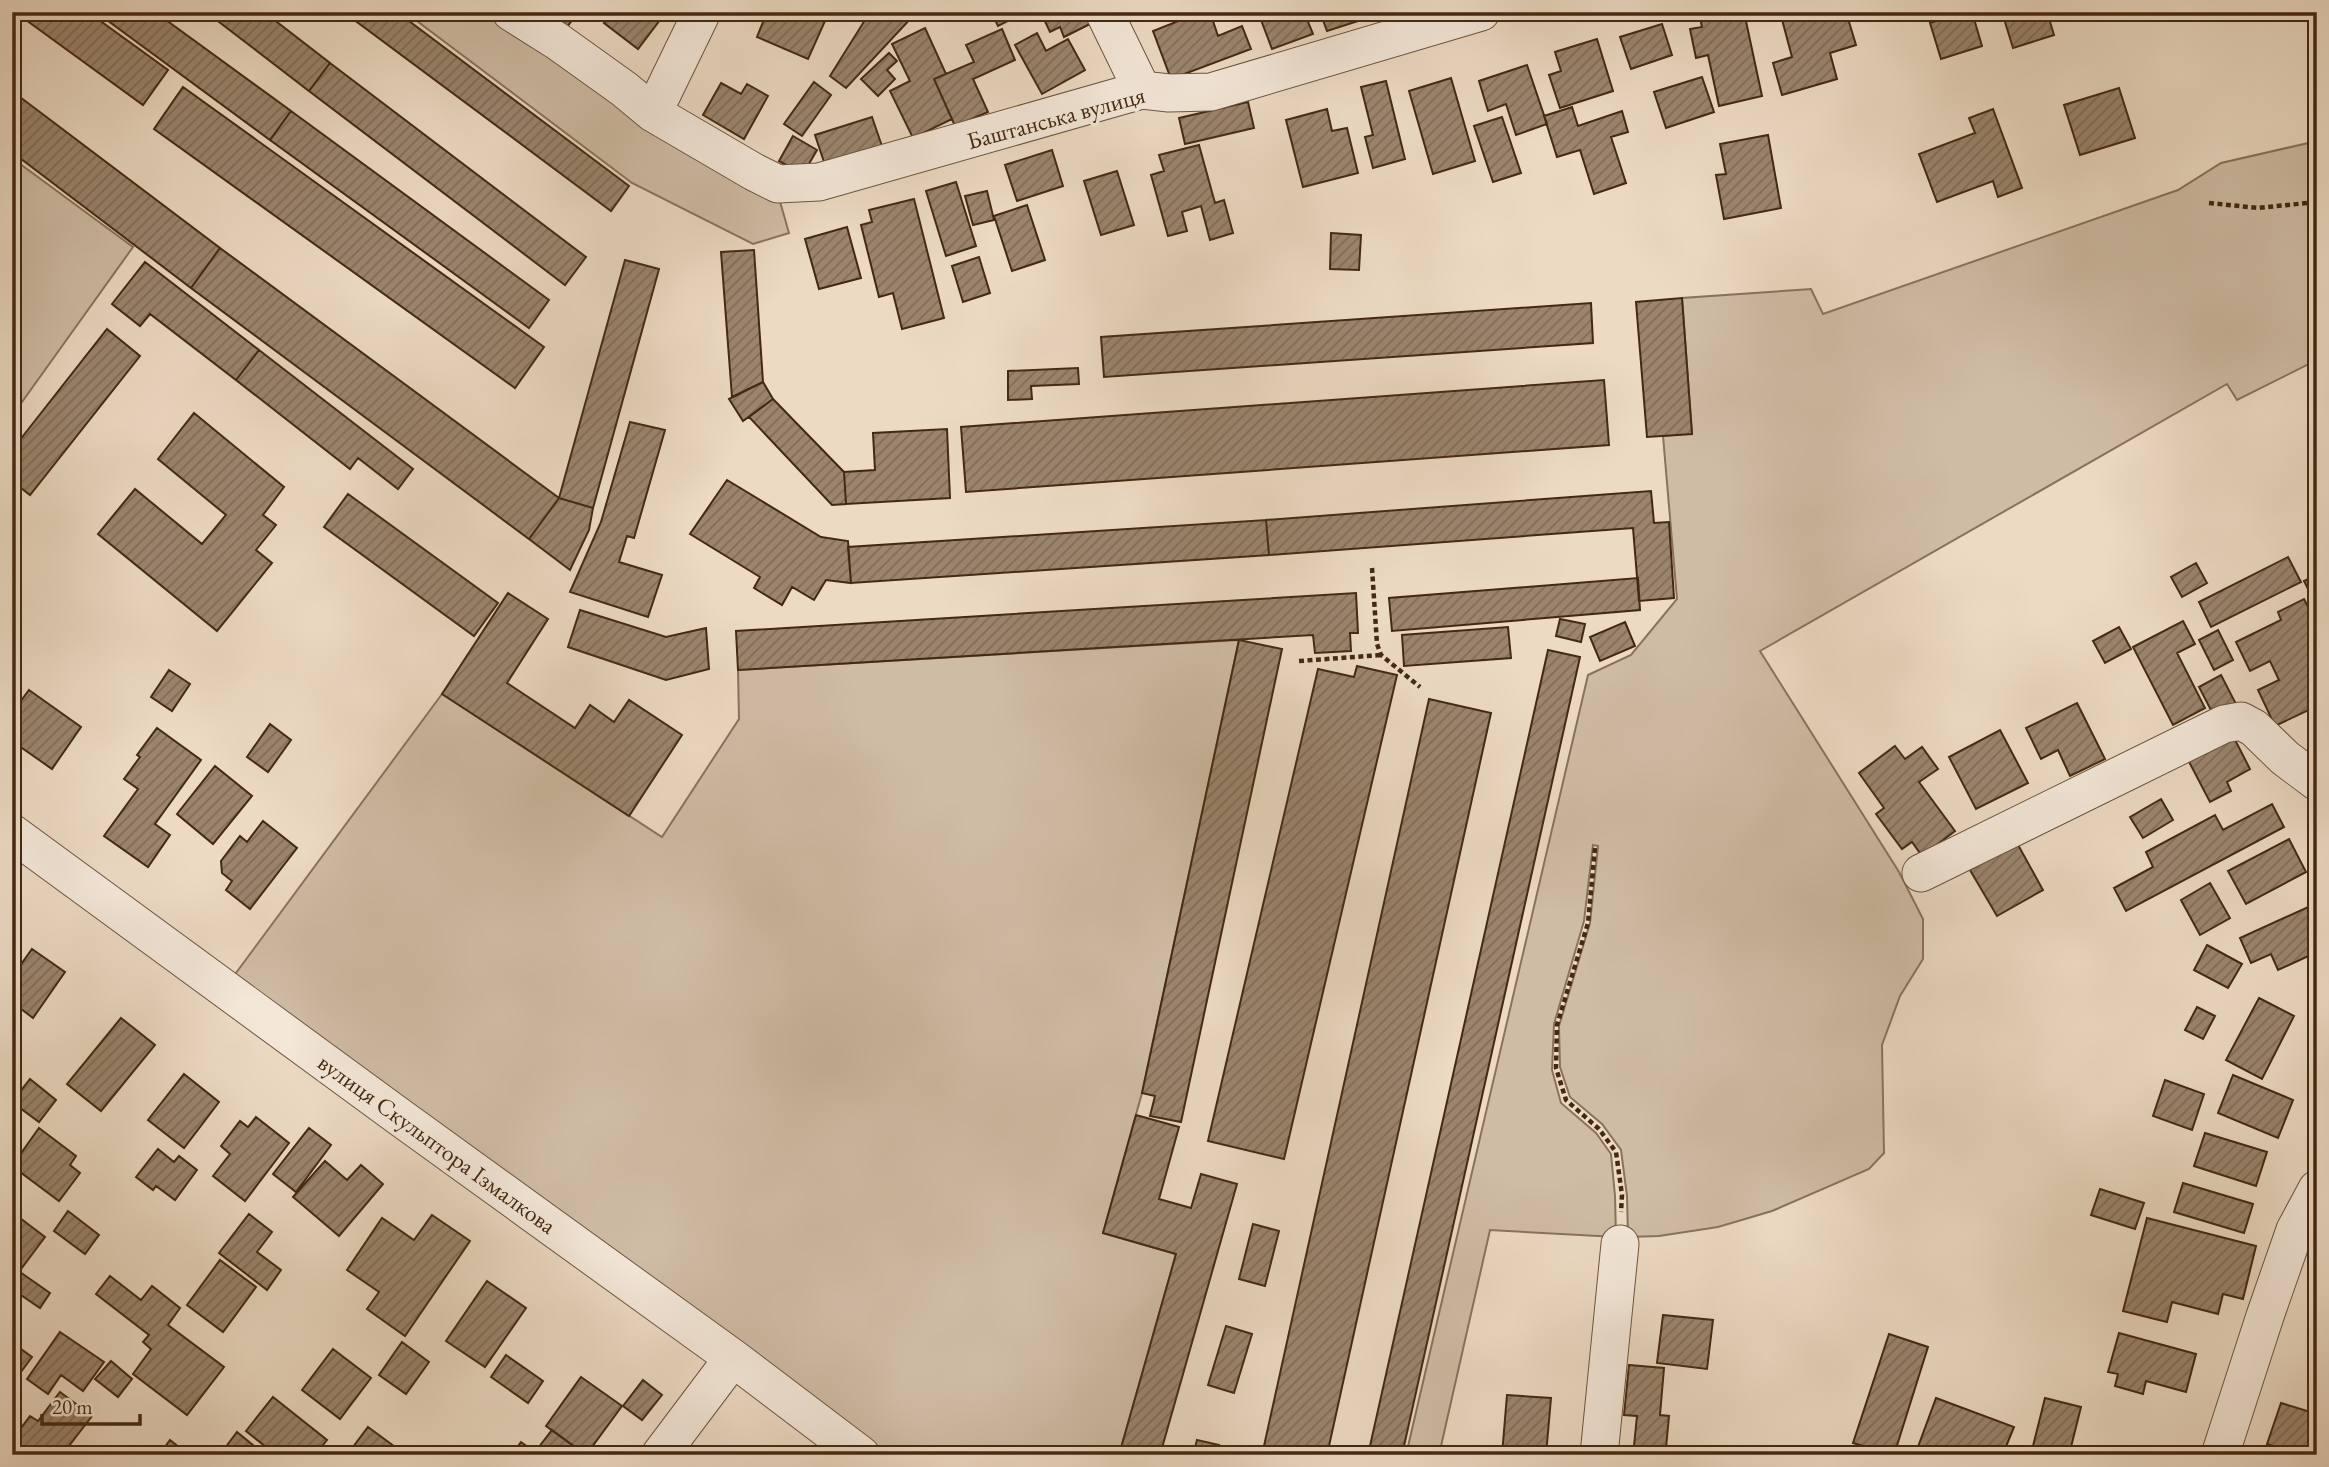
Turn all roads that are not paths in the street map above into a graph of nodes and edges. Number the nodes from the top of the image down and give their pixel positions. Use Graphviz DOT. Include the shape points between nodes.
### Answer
graph roads {
  1 [pos="511,12"];
  2 [pos="702,12"];
  3 [pos="1104,12"];
  4 [pos="1481,12"];
  5 [pos="1142,90"];
  6 [pos="653,113"];
  7 [pos="2317,782"];
  8 [pos="12,833"];
  9 [pos="1921,873"];
  10 [pos="2317,1189"];
  11 [pos="1620,1244"];
  12 [pos="733,1358"];
  13 [pos="660,1455"];
  14 [pos="861,1455"];
  15 [pos="1599,1455"];
  16 [pos="2220,1455"];
  1 -- 6 [label="street, Баштанська вулиця"];
  2 -- 6 [label="street"];
  3 -- 5 [label="street"];
  4 -- 5 [label="street, Баштанська вулиця" via="1211,92"];
  5 -- 6 [label="street, Баштанська вулиця" via="819,182 778,184"];
  7 -- 9 [label="street" via="2254,728 2241,721 2224,724"];
  8 -- 12 [label="street, вулиця Скульптора Ізмалкова"];
  10 -- 16 [label="street" via="2295,1230"];
  11 -- 15 [label="street"];
  12 -- 13 [label="street"];
  12 -- 14 [label="street, вулиця Скульптора Ізмалкова"];
}
